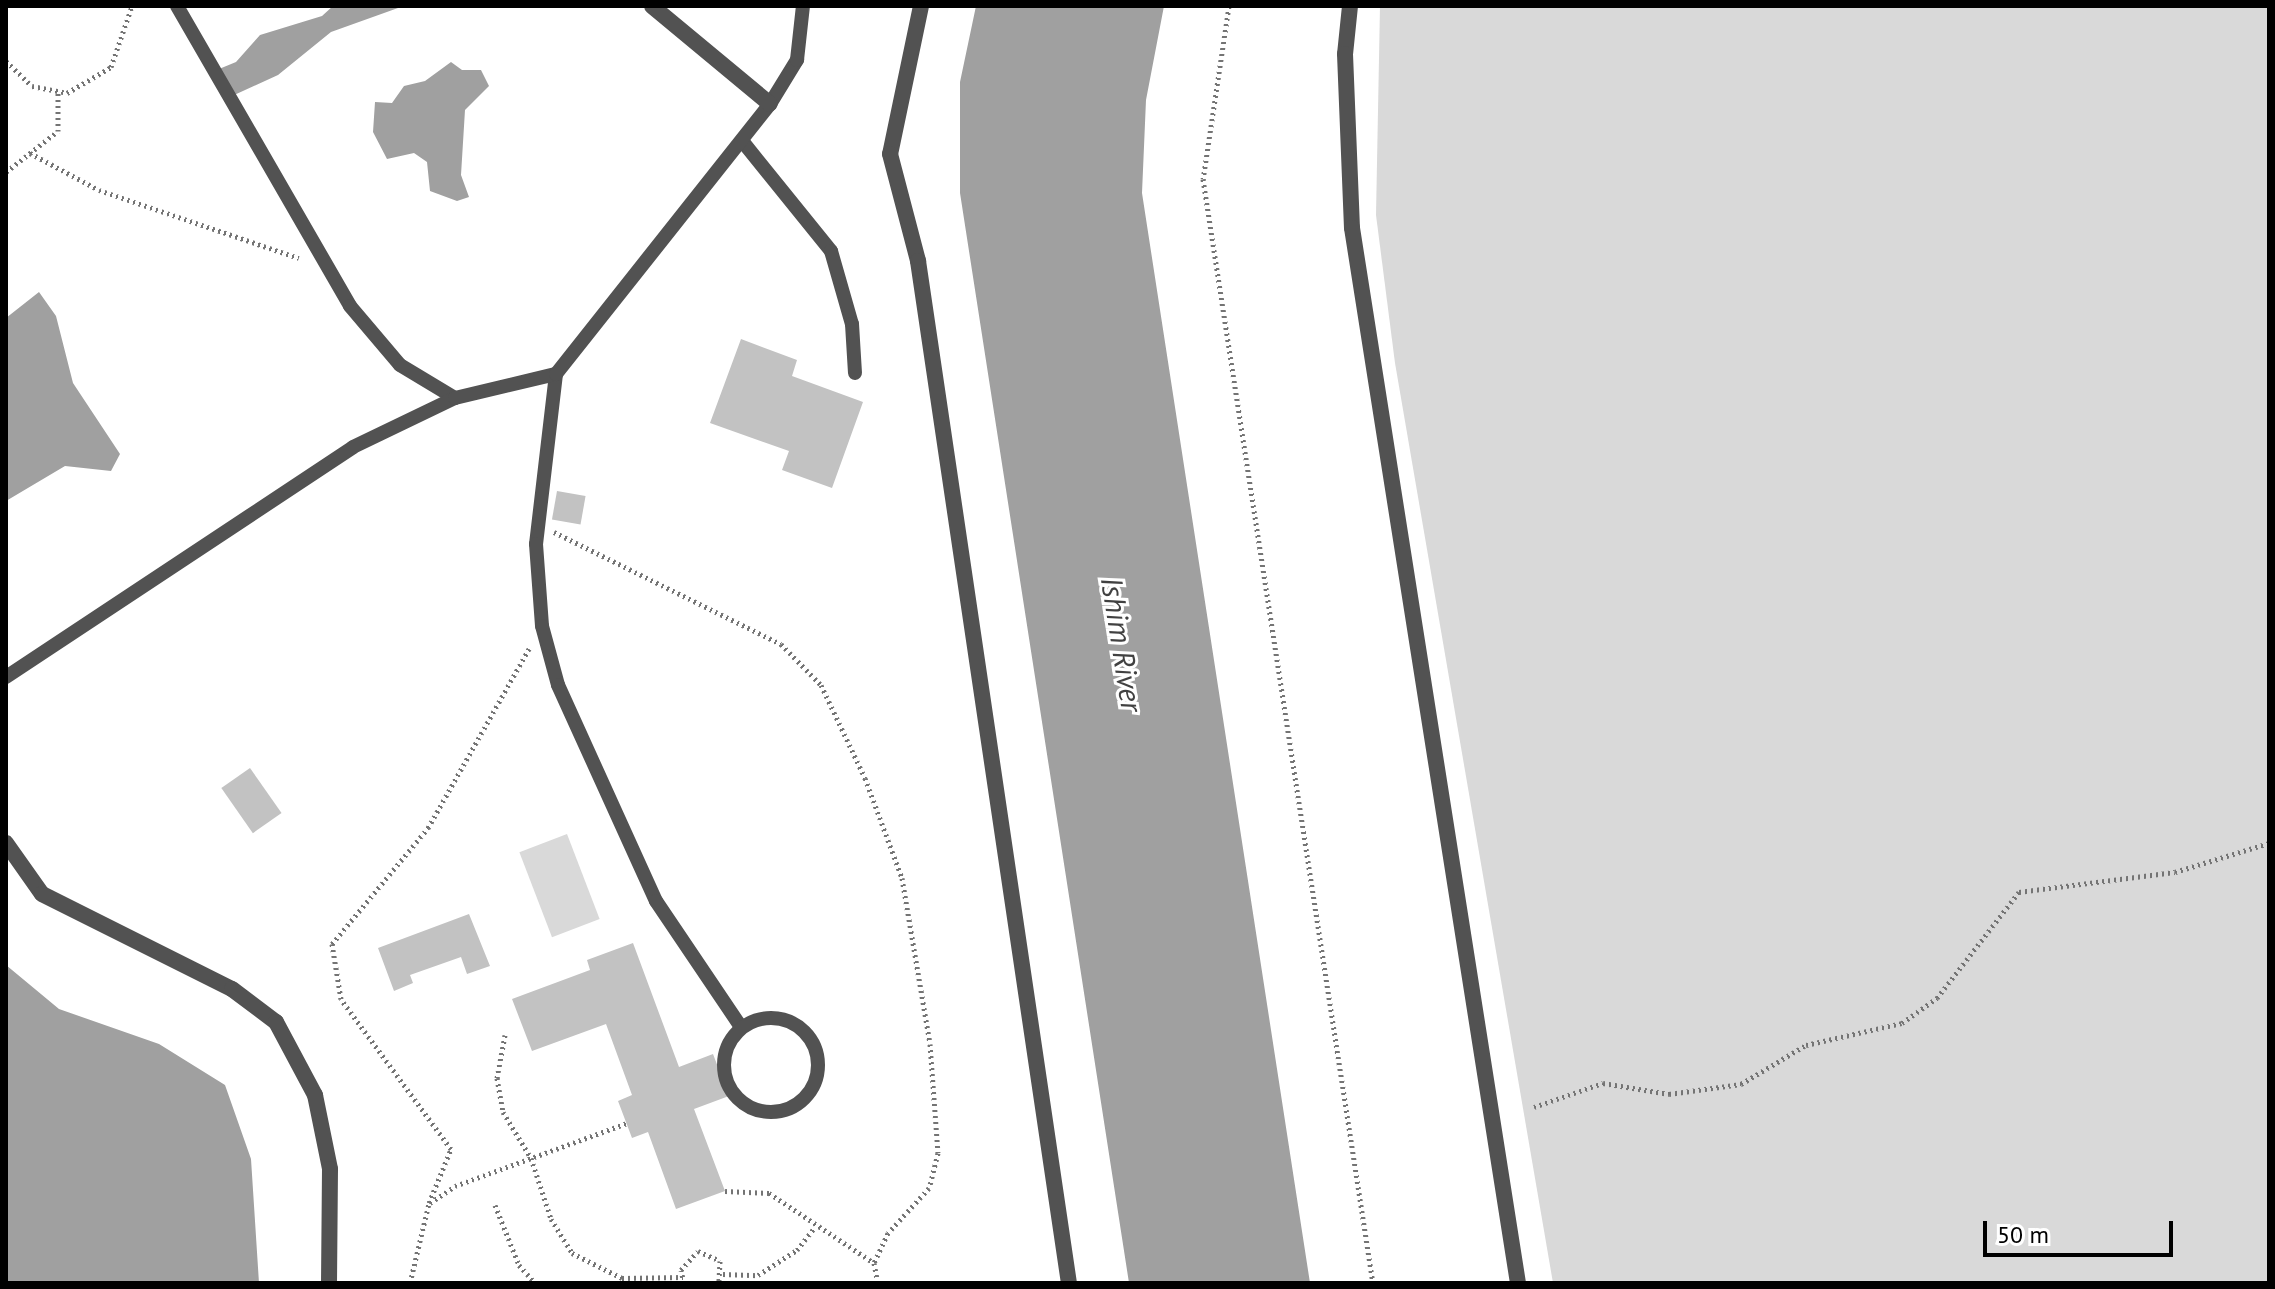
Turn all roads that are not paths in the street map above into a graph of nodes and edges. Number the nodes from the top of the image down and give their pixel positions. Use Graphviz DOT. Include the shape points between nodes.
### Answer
graph roads {
  1 [pos="177,6"];
  2 [pos="652,6"];
  3 [pos="803,6"];
  4 [pos="921,6"];
  5 [pos="1350,6"];
  6 [pos="770,104"];
  7 [pos="743,142"];
  8 [pos="855,373"];
  9 [pos="556,374"];
  10 [pos="455,398"];
  11 [pos="6,677"];
  12 [pos="6,843"];
  13 [pos="741,1027"];
  14 [pos="329,1283"];
  15 [pos="1069,1283"];
  16 [pos="1518,1283"];
  1 -- 10 [label="lane" via="350,306 400,365"];
  2 -- 6 [label="street"];
  3 -- 6 [label="lane" via="797,60"];
  4 -- 15 [label="street" via="890,154 918,261"];
  5 -- 16 [label="street" via="1345,54 1352,228"];
  6 -- 7 [label="lane"];
  7 -- 8 [label="lane" via="831,251 852,324"];
  7 -- 9 [label="lane"];
  9 -- 10 [label="lane"];
  9 -- 13 [label="lane" via="538,525 542,626 558,685 656,901"];
  10 -- 11 [label="lane" via="353,447"];
  12 -- 14 [label="street" via="42,894 232,989 276,1022 315,1095 330,1169"];
  13 -- 13 [label="lane" via="725,1049 724,1076 738,1100 762,1112 789,1109 810,1093 819,1067 813,1041 793,1022 766,1016"];
}
